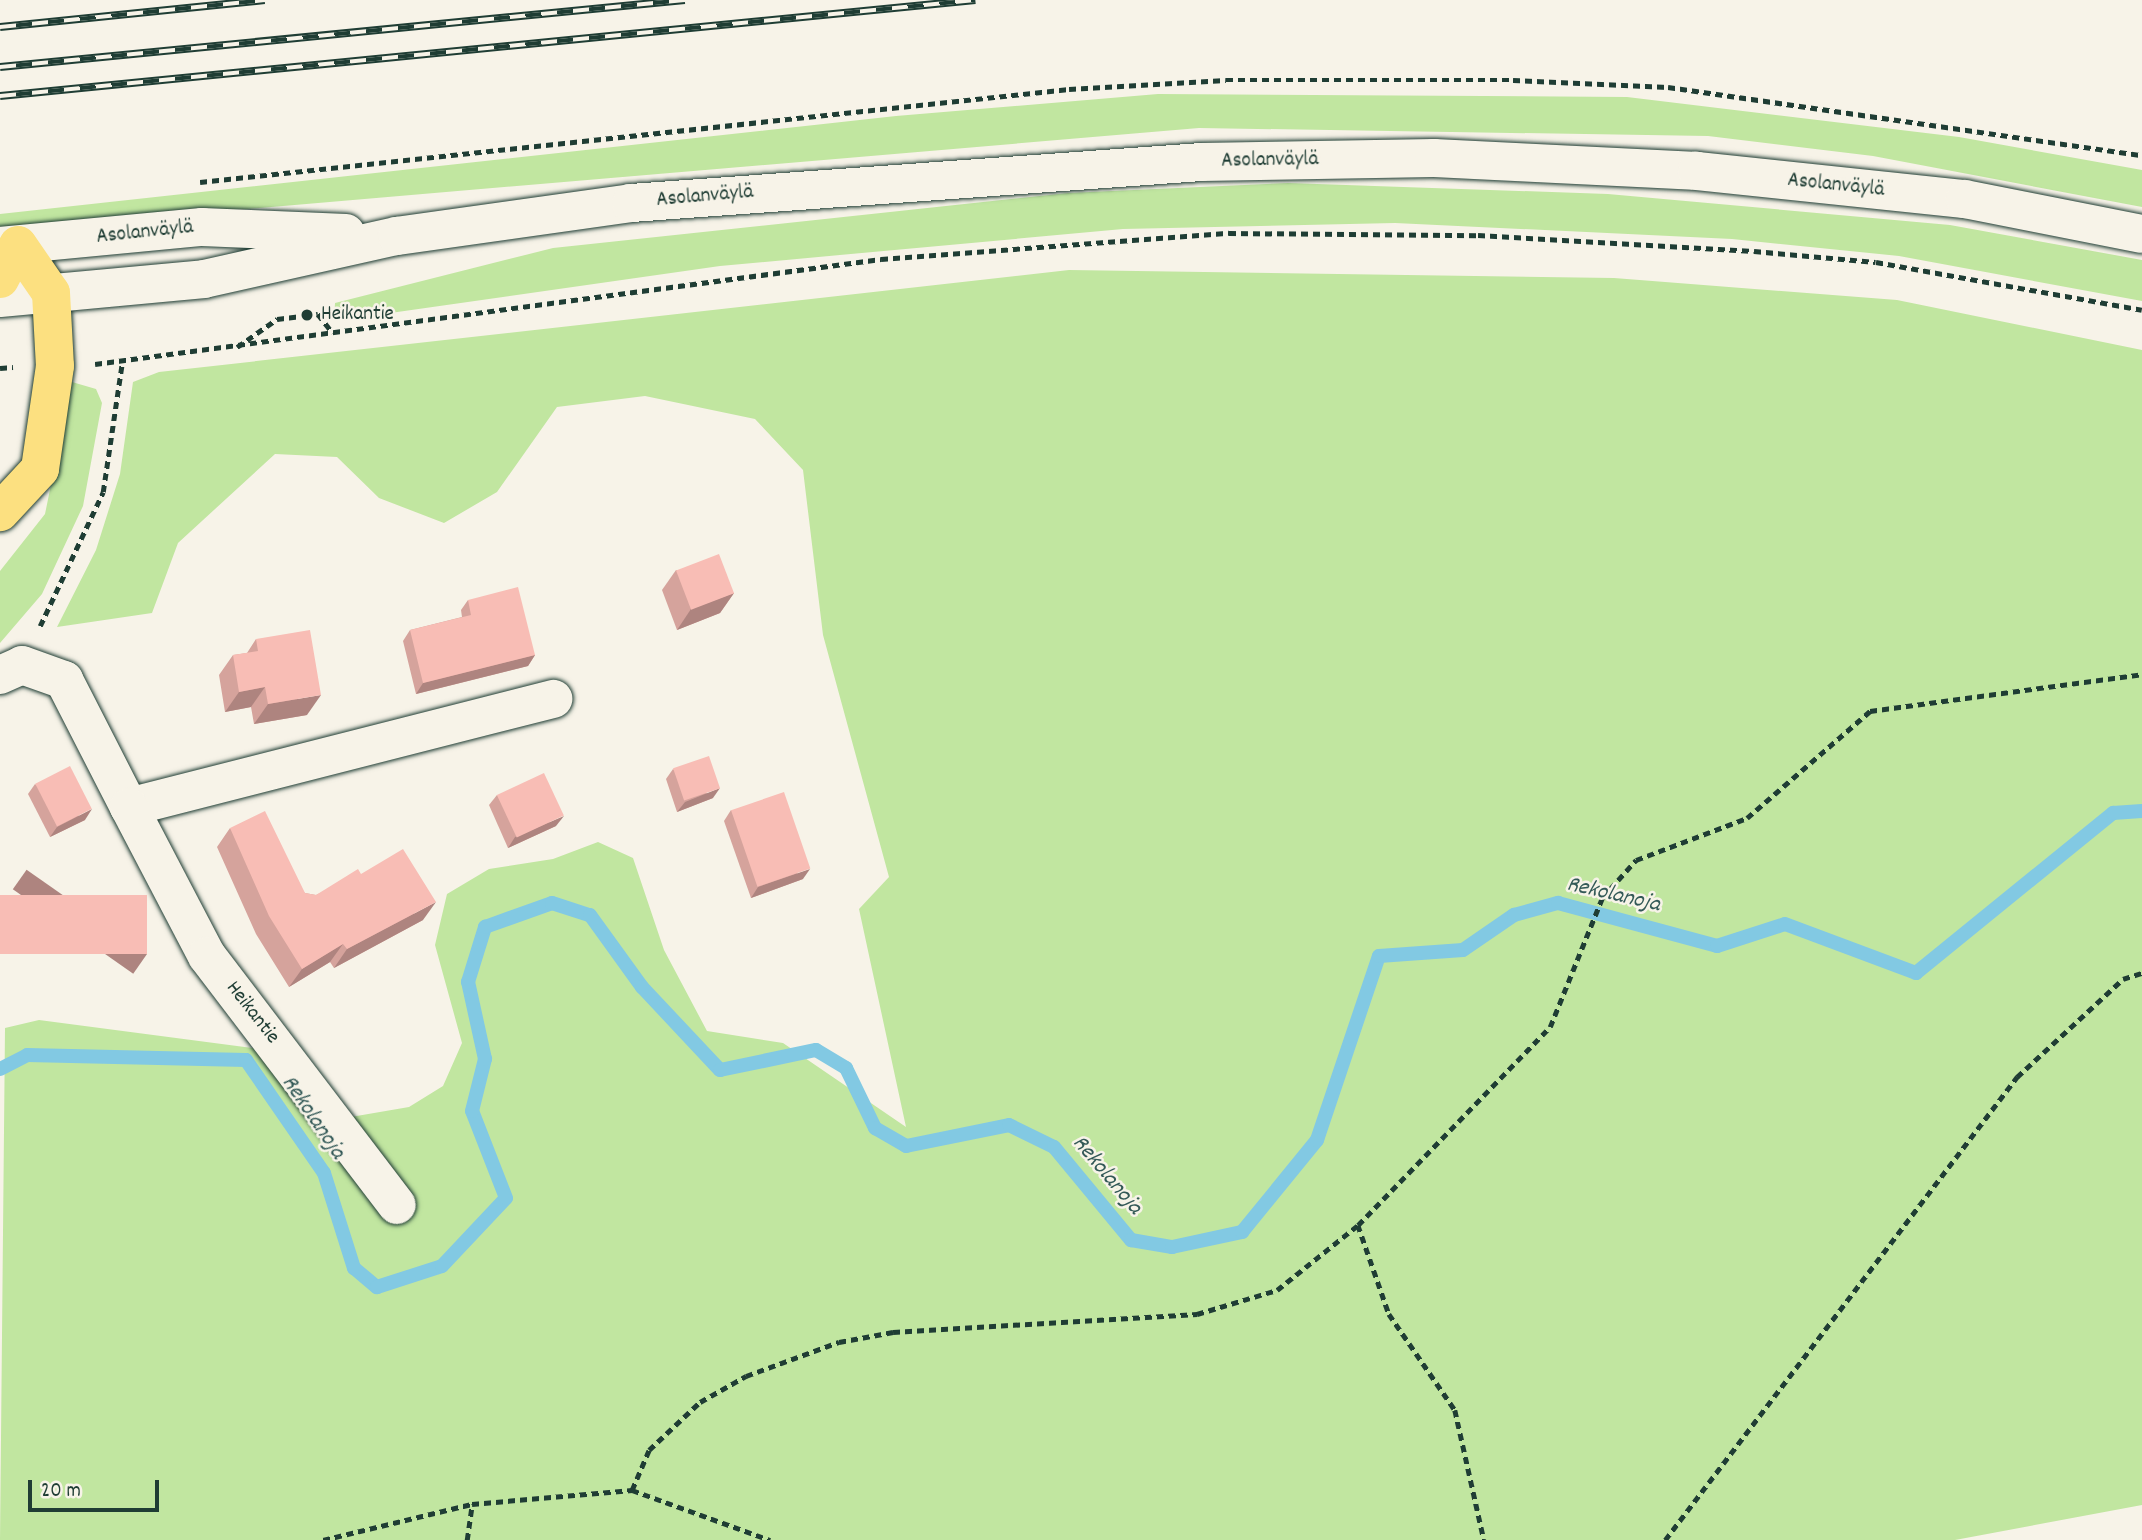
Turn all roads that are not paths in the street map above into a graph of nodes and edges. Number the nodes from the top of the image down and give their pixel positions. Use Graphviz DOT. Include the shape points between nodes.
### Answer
graph roads {
  1 [pos="2142,234"];
  2 [pos="397,236"];
  3 [pos="9,246"];
  4 [pos="0,279"];
  5 [pos="51,293"];
  6 [pos="0,298"];
  7 [pos="0,512"];
  8 [pos="11,670"];
  9 [pos="553,699"];
  10 [pos="129,807"];
  11 [pos="397,1205"];
  1 -- 2 [label="main road, Asolanväylä" via="1965,199 1697,171 1434,158 1201,162 891,180 631,203"];
  2 -- 3 [label="main road, Asolanväylä" via="202,227"];
  2 -- 5 [label="main road, Asolanväylä" via="204,279"];
  3 -- 4 [label="main road"];
  3 -- 5 [label="main road"];
  5 -- 6 [label="main road, Asolanväylä"];
  5 -- 7 [label="main road" via="55,374 40,469"];
  8 -- 10 [label="main road, Heikantie" via="64,680"];
  9 -- 10 [label="main road"];
  10 -- 11 [label="main road, Heikantie" via="207,956"];
}
